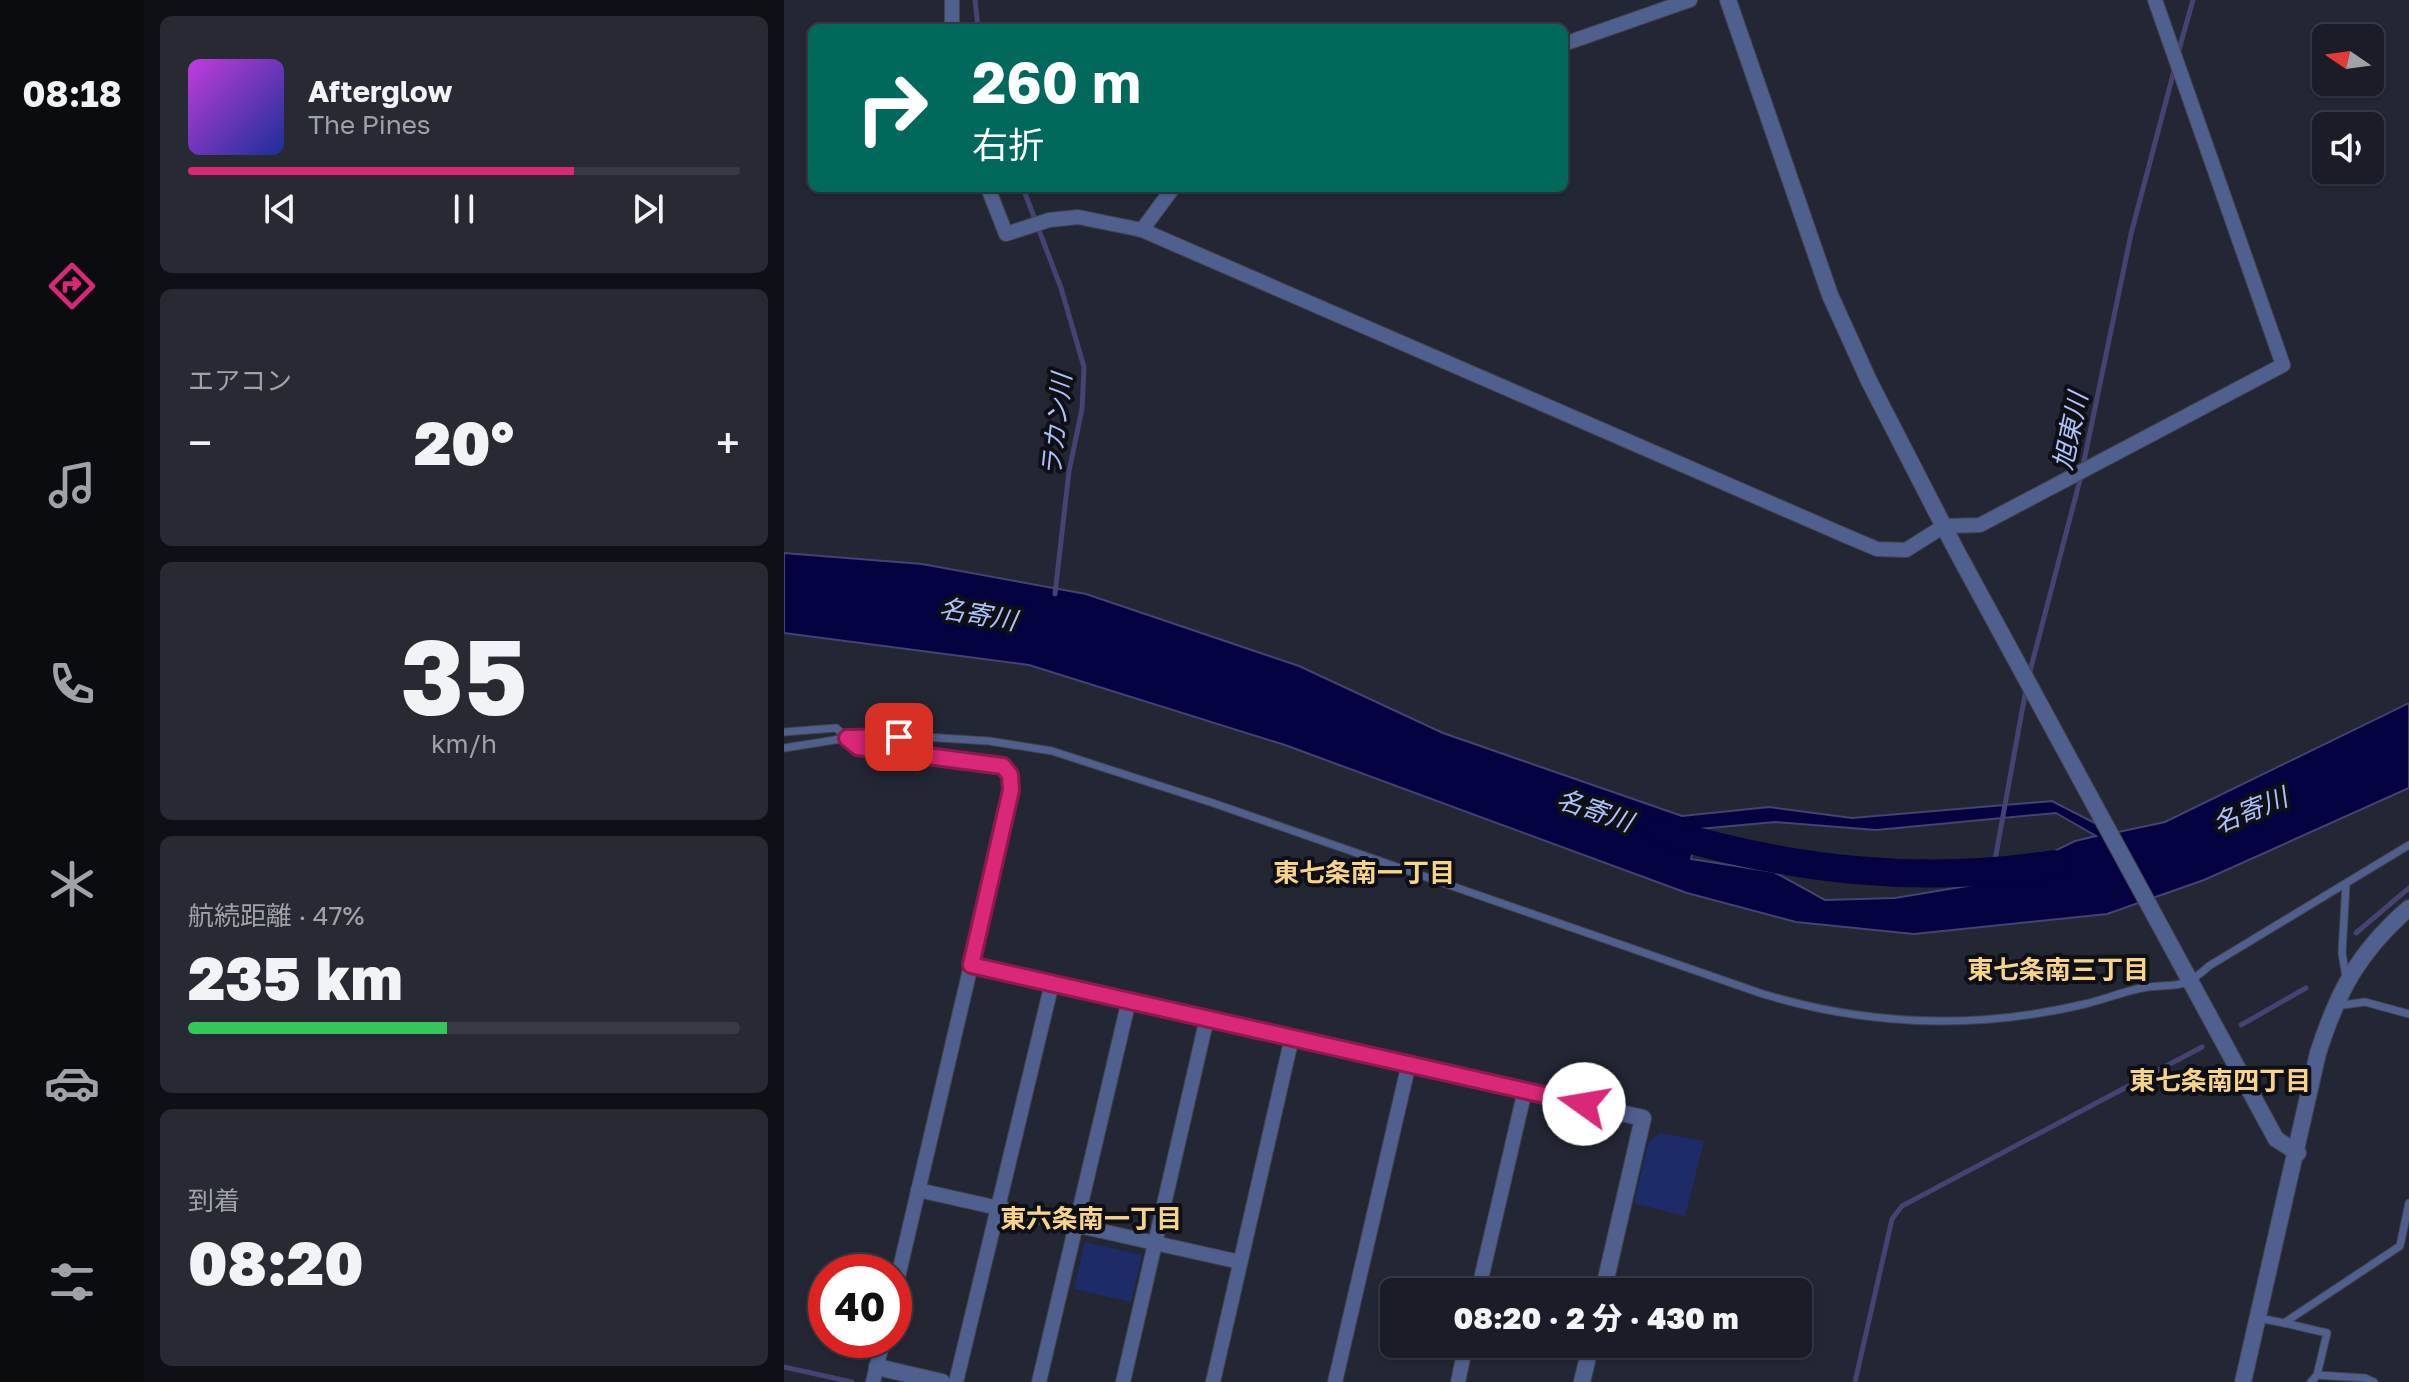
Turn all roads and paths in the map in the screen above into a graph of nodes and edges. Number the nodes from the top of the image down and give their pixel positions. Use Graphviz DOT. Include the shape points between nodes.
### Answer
graph roads {
  1 [pos="952,0"];
  2 [pos="1690,0"];
  3 [pos="1728,0"];
  4 [pos="2155,0"];
  5 [pos="952,24"];
  6 [pos="1568,43"];
  7 [pos="990,192"];
  8 [pos="1170,192"];
  9 [pos="1142,230"];
  10 [pos="1944,526"];
  11 [pos="784,732"];
  12 [pos="847,738"];
  13 [pos="784,748"];
  14 [pos="2409,845"];
  15 [pos="2346,884"];
  16 [pos="2409,908"];
  17 [pos="971,965"];
  18 [pos="2347,979"];
  19 [pos="1052,983"];
  20 [pos="2189,984"];
  21 [pos="1129,1000"];
  22 [pos="2333,1006"];
  23 [pos="2409,1014"];
  24 [pos="1207,1018"];
  25 [pos="1292,1037"];
  26 [pos="1409,1063"];
  27 [pos="1525,1090"];
  28 [pos="2298,1153"];
  29 [pos="918,1190"];
  30 [pos="2409,1203"];
  31 [pos="998,1208"];
  32 [pos="1076,1225"];
  33 [pos="1155,1243"];
  34 [pos="903,1254"];
  35 [pos="1240,1262"];
  36 [pos="1481,1278"];
  37 [pos="1606,1278"];
  38 [pos="2259,1318"];
  39 [pos="2284,1323"];
  40 [pos="1463,1358"];
  41 [pos="1588,1358"];
  42 [pos="875,1374"];
  43 [pos="2317,1375"];
  44 [pos="942,1382"];
  45 [pos="956,1382"];
  46 [pos="1039,1382"];
  47 [pos="1123,1382"];
  48 [pos="1213,1382"];
  49 [pos="1335,1382"];
  50 [pos="1458,1382"];
  51 [pos="1582,1382"];
  52 [pos="2243,1382"];
  53 [pos="2311,1382"];
  54 [pos="2374,1382"];
  1 -- 5 [label="street"];
  2 -- 6 [label="street"];
  3 -- 10 [label="street" via="1830,295"];
  4 -- 10 [label="street" via="2283,365 1980,525"];
  7 -- 9 [label="street" via="1006,234 1078,217"];
  8 -- 9 [label="street"];
  9 -- 10 [label="street" via="1877,549 1906,550"];
  10 -- 20 [label="street"];
  11 -- 12 [label="lane" via="836,728"];
  12 -- 13 [label="lane"];
  12 -- 17 [label="lane" via="858,747 1003,766 1010,775"];
  12 -- 20 [label="lane" via="989,741 1052,751 1809,1008 1921,1022 1996,1019 2139,988"];
  14 -- 15 [label="lane"];
  15 -- 18 [label="lane" via="2342,953"];
  15 -- 20 [label="lane" via="2209,966"];
  16 -- 18 [label="street" via="2379,934"];
  17 -- 19 [label="street"];
  17 -- 29 [label="street"];
  18 -- 22 [label="street"];
  19 -- 21 [label="street"];
  19 -- 31 [label="street"];
  20 -- 28 [label="street" via="2276,1139"];
  21 -- 24 [label="street"];
  21 -- 32 [label="street"];
  22 -- 23 [label="lane" via="2365,1002"];
  22 -- 28 [label="street"];
  24 -- 25 [label="street"];
  24 -- 33 [label="street"];
  25 -- 26 [label="street"];
  25 -- 35 [label="street"];
  26 -- 27 [label="street"];
  26 -- 49 [label="street"];
  27 -- 36 [label="street"];
  27 -- 37 [label="street" via="1643,1118"];
  28 -- 38 [label="street"];
  29 -- 31 [label="street"];
  29 -- 34 [label="street"];
  30 -- 39 [label="lane" via="2400,1246"];
  31 -- 32 [label="street"];
  31 -- 45 [label="street"];
  32 -- 33 [label="street"];
  32 -- 46 [label="street"];
  33 -- 35 [label="street"];
  33 -- 47 [label="street"];
  35 -- 48 [label="street"];
  38 -- 39 [label="lane"];
  38 -- 52 [label="street"];
  39 -- 43 [label="lane" via="2327,1333"];
  40 -- 50 [label="street"];
  41 -- 51 [label="street"];
  42 -- 44 [label="street"];
  43 -- 53 [label="lane"];
  43 -- 54 [label="lane"];
}
